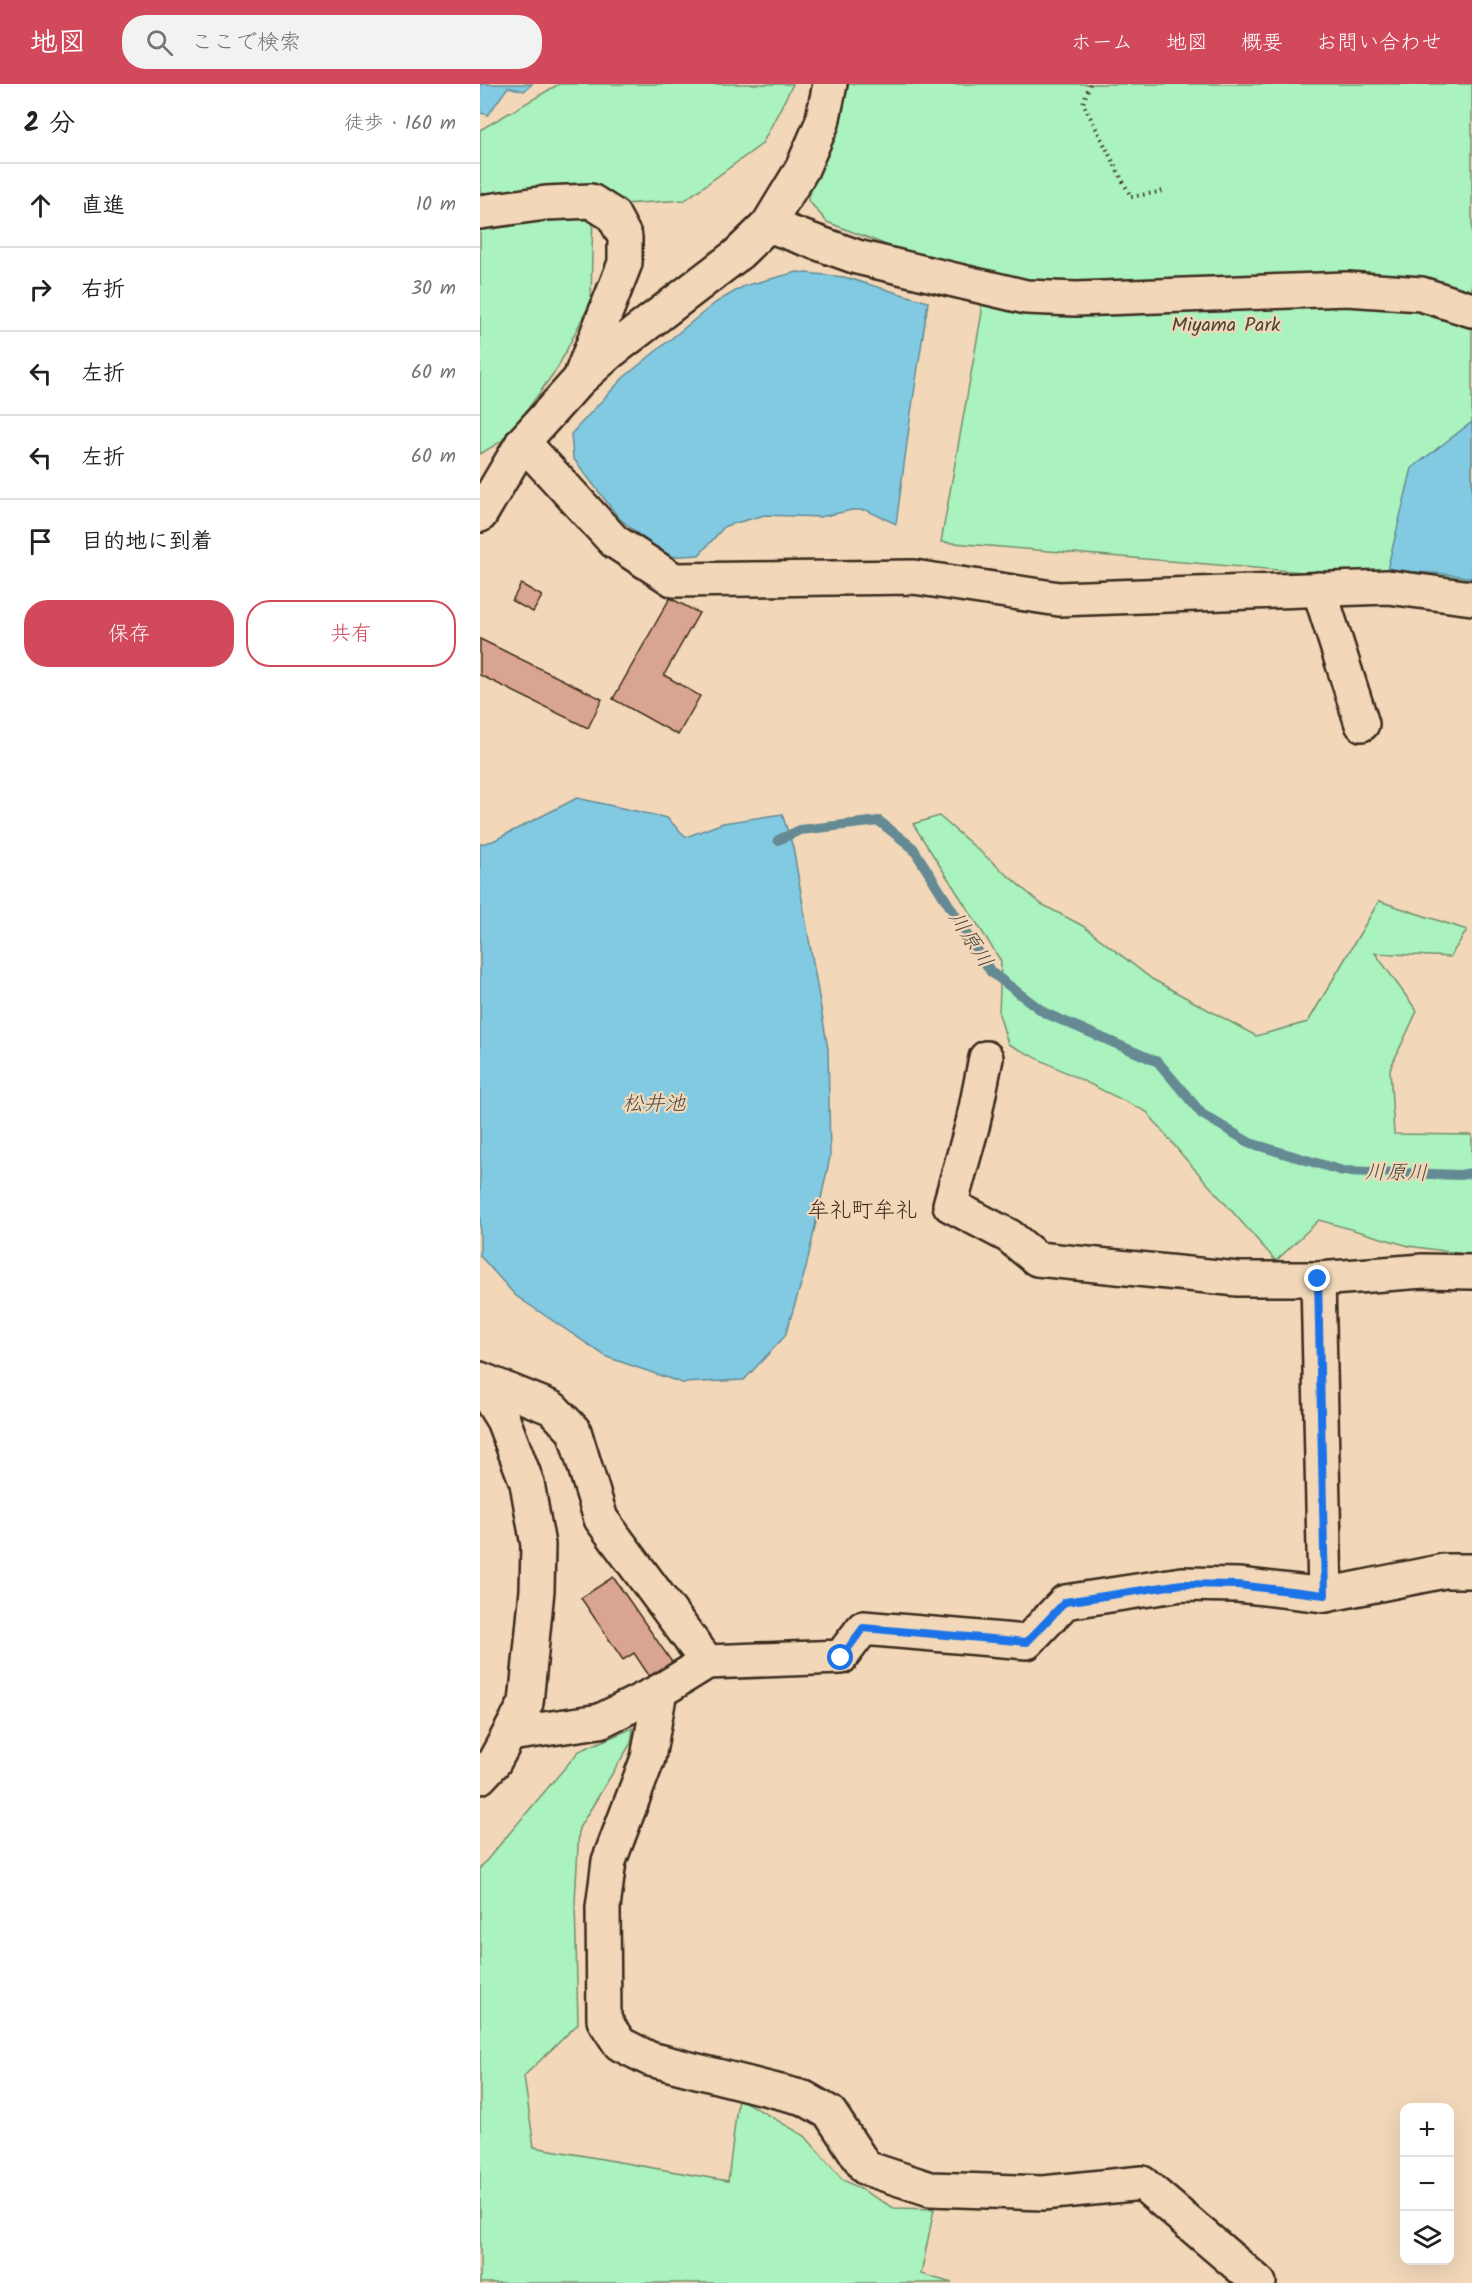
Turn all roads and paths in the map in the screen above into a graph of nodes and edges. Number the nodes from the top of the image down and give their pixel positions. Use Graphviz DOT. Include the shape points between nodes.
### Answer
graph roads {
  1 [pos="830,84"];
  2 [pos="1090,84"];
  3 [pos="1164,191"];
  4 [pos="480,212"];
  5 [pos="768,225"];
  6 [pos="1472,310"];
  7 [pos="579,380"];
  8 [pos="523,442"];
  9 [pos="488,496"];
  10 [pos="480,515"];
  11 [pos="1319,589"];
  12 [pos="1472,598"];
  13 [pos="1362,724"];
  14 [pos="986,1058"];
  15 [pos="1472,1272"];
  16 [pos="1318,1279"];
  17 [pos="480,1381"];
  18 [pos="1472,1571"];
  19 [pos="1325,1595"];
  20 [pos="707,1662"];
  21 [pos="660,1691"];
  22 [pos="510,1734"];
  23 [pos="480,1777"];
  24 [pos="1259,2283"];
  1 -- 5 [label="street" via="822,123 802,169"];
  2 -- 3 [label="path" via="1083,103 1131,197"];
  4 -- 7 [label="street" via="591,201 614,214 625,237 625,263"];
  5 -- 6 [label="street" via="857,257 1026,297 1076,299 1347,289 1421,294"];
  5 -- 7 [label="street" via="737,255 609,352"];
  7 -- 8 [label="street"];
  8 -- 9 [label="street"];
  8 -- 11 [label="street" via="614,541 674,580 914,577 1059,598"];
  9 -- 10 [label="street"];
  11 -- 12 [label="street" via="1388,586"];
  11 -- 13 [label="street"];
  14 -- 16 [label="street" via="950,1205 1009,1236 1037,1258 1238,1279"];
  15 -- 16 [label="street" via="1423,1271"];
  16 -- 19 [label="street"];
  17 -- 20 [label="street" via="552,1408 574,1431 601,1519"];
  17 -- 22 [label="street" via="503,1420 527,1483 538,1545 526,1703"];
  18 -- 19 [label="street" via="1443,1571"];
  19 -- 20 [label="street" via="1238,1585 1182,1584 1065,1602 1027,1642 863,1628 841,1658"];
  20 -- 21 [label="street"];
  21 -- 22 [label="street" via="600,1721"];
  21 -- 24 [label="street" via="648,1758 609,1861 603,1908 604,2020 620,2044 650,2060 804,2098 830,2113 866,2168 930,2189 1043,2193 1142,2183"];
  22 -- 23 [label="street"];
}
